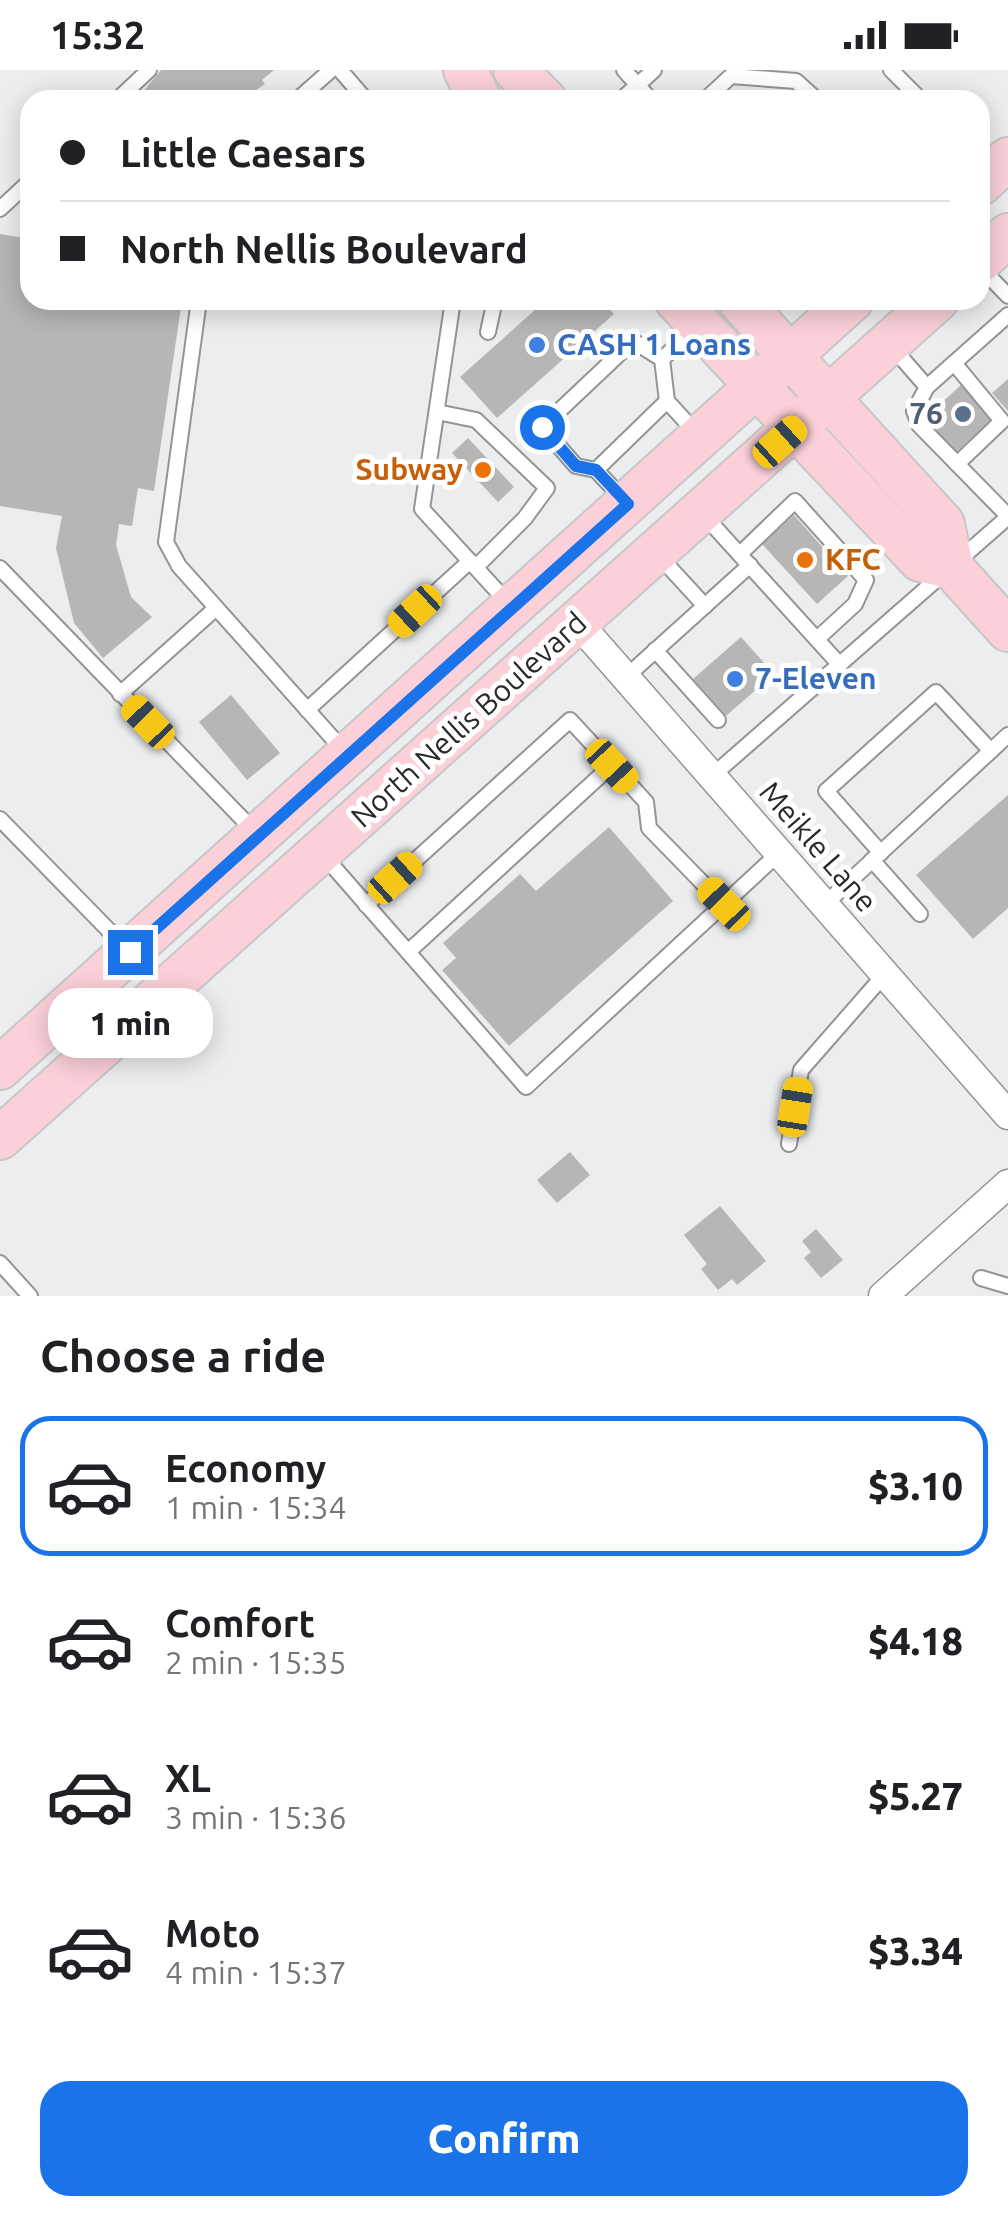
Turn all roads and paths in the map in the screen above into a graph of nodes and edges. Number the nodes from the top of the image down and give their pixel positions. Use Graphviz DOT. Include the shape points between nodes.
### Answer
graph roads {
  1 [pos="149,70"];
  2 [pos="330,70"];
  3 [pos="340,70"];
  4 [pos="515,70"];
  5 [pos="624,70"];
  6 [pos="654,70"];
  7 [pos="891,70"];
  8 [pos="638,85"];
  9 [pos="127,90"];
  10 [pos="308,90"];
  11 [pos="357,90"];
  12 [pos="535,90"];
  13 [pos="632,90"];
  14 [pos="642,90"];
  15 [pos="716,90"];
  16 [pos="806,90"];
  17 [pos="911,90"];
  18 [pos="20,190"];
  19 [pos="0,209"];
  20 [pos="1008,235"];
  21 [pos="990,254"];
  22 [pos="990,275"];
  23 [pos="1008,296"];
  24 [pos="198,310"];
  25 [pos="452,310"];
  26 [pos="493,310"];
  27 [pos="749,310"];
  28 [pos="841,310"];
  29 [pos="926,310"];
  30 [pos="688,312"];
  31 [pos="1008,315"];
  32 [pos="488,332"];
  33 [pos="889,344"];
  34 [pos="792,354"];
  35 [pos="662,359"];
  36 [pos="954,363"];
  37 [pos="760,385"];
  38 [pos="927,387"];
  39 [pos="830,397"];
  40 [pos="668,401"];
  41 [pos="437,412"];
  42 [pos="798,426"];
  43 [pos="702,438"];
  44 [pos="957,464"];
  45 [pos="596,470"];
  46 [pos="628,504"];
  47 [pos="702,512"];
  48 [pos="1008,517"];
  49 [pos="656,553"];
  50 [pos="745,559"];
  51 [pos="473,564"];
  52 [pos="0,568"];
  53 [pos="952,568"];
  54 [pos="705,606"];
  55 [pos="512,607"];
  56 [pos="216,608"];
  57 [pos="998,612"];
  58 [pos="578,623"];
  59 [pos="817,640"];
  60 [pos="655,650"];
  61 [pos="840,665"];
  62 [pos="626,678"];
  63 [pos="120,694"];
  64 [pos="307,710"];
  65 [pos="718,720"];
  66 [pos="1008,735"];
  67 [pos="991,751"];
  68 [pos="346,754"];
  69 [pos="612,766"];
  70 [pos="712,776"];
  71 [pos="0,819"];
  72 [pos="259,836"];
  73 [pos="320,852"];
  74 [pos="779,852"];
  75 [pos="876,856"];
  76 [pos="366,904"];
  77 [pos="724,904"];
  78 [pos="824,904"];
  79 [pos="920,914"];
  80 [pos="224,935"];
  81 [pos="130,952"];
  82 [pos="408,952"];
  83 [pos="885,974"];
  84 [pos="0,1068"];
  85 [pos="1008,1114"];
  86 [pos="0,1138"];
  87 [pos="789,1144"];
  88 [pos="1008,1184"];
  89 [pos="0,1262"];
  90 [pos="982,1278"];
  91 [pos="1008,1286"];
  92 [pos="30,1296"];
  93 [pos="882,1296"];
  1 -- 9 [label="lane"];
  2 -- 10 [label="lane"];
  3 -- 11 [label="lane"];
  4 -- 12 [label="main road"];
  5 -- 8 [label="lane"];
  6 -- 8 [label="lane"];
  7 -- 17 [label="lane"];
  8 -- 13 [label="lane"];
  8 -- 14 [label="lane"];
  15 -- 16 [label="lane" via="731,76 796,80"];
  18 -- 19 [label="lane"];
  20 -- 21 [label="main road"];
  22 -- 23 [label="lane"];
  24 -- 56 [label="lane" via="166,542"];
  25 -- 41 [label="lane"];
  26 -- 32 [label="lane"];
  27 -- 34 [label="main road"];
  28 -- 34 [label="main road, North Nellis Boulevard"];
  29 -- 33 [label="main road, North Nellis Boulevard"];
  30 -- 35 [label="lane"];
  30 -- 37 [label="main road"];
  31 -- 36 [label="lane"];
  33 -- 38 [label="lane"];
  33 -- 39 [label="main road, North Nellis Boulevard"];
  34 -- 37 [label="main road, North Nellis Boulevard"];
  34 -- 39 [label="main road"];
  35 -- 40 [label="lane"];
  35 -- 45 [label="lane" via="633,341 542,427 576,466"];
  36 -- 38 [label="lane"];
  36 -- 44 [label="lane" via="1002,421"];
  37 -- 42 [label="main road"];
  37 -- 43 [label="main road, North Nellis Boulevard"];
  38 -- 44 [label="lane" via="914,411 919,425"];
  39 -- 42 [label="main road, North Nellis Boulevard"];
  39 -- 53 [label="main road" via="943,524"];
  40 -- 43 [label="lane"];
  40 -- 45 [label="lane"];
  41 -- 51 [label="lane" via="422,509"];
  41 -- 51 [label="lane" via="476,420 547,488 525,518"];
  42 -- 47 [label="main road, North Nellis Boulevard"];
  42 -- 53 [label="main road" via="920,560"];
  43 -- 46 [label="main road, North Nellis Boulevard"];
  44 -- 48 [label="lane"];
  45 -- 46 [label="lane"];
  46 -- 55 [label="main road, North Nellis Boulevard"];
  47 -- 49 [label="main road, North Nellis Boulevard"];
  47 -- 50 [label="lane"];
  48 -- 53 [label="lane"];
  49 -- 54 [label="lane"];
  49 -- 58 [label="main road, North Nellis Boulevard"];
  50 -- 54 [label="lane"];
  50 -- 59 [label="lane"];
  50 -- 59 [label="lane" via="795,500 855,564 866,580 855,604"];
  51 -- 55 [label="lane"];
  51 -- 64 [label="lane"];
  52 -- 63 [label="lane"];
  53 -- 57 [label="main road"];
  53 -- 61 [label="lane"];
  54 -- 60 [label="lane"];
  55 -- 68 [label="main road, North Nellis Boulevard"];
  56 -- 63 [label="lane"];
  56 -- 64 [label="lane"];
  58 -- 62 [label="street, Meikle Lane"];
  58 -- 73 [label="main road, North Nellis Boulevard"];
  59 -- 61 [label="lane"];
  60 -- 62 [label="lane"];
  60 -- 65 [label="lane"];
  61 -- 70 [label="lane"];
  62 -- 70 [label="street, Meikle Lane"];
  63 -- 72 [label="lane"];
  64 -- 68 [label="lane"];
  66 -- 67 [label="lane"];
  67 -- 75 [label="lane"];
  67 -- 75 [label="lane" via="936,692 826,791"];
  68 -- 72 [label="main road, North Nellis Boulevard"];
  68 -- 80 [label="main road" via="352,776 347,790 269,864"];
  69 -- 76 [label="lane" via="570,720"];
  69 -- 77 [label="lane" via="646,802 649,828"];
  69 -- 82 [label="lane"];
  70 -- 74 [label="street, Meikle Lane"];
  71 -- 81 [label="lane"];
  72 -- 81 [label="main road, North Nellis Boulevard"];
  73 -- 76 [label="lane"];
  73 -- 80 [label="main road, North Nellis Boulevard"];
  74 -- 77 [label="lane"];
  74 -- 78 [label="street, Meikle Lane"];
  75 -- 78 [label="lane"];
  75 -- 79 [label="lane"];
  76 -- 82 [label="lane"];
  77 -- 82 [label="lane" via="526,1087"];
  78 -- 83 [label="street, Meikle Lane"];
  80 -- 86 [label="main road, North Nellis Boulevard"];
  81 -- 84 [label="main road, North Nellis Boulevard"];
  83 -- 85 [label="street, Meikle Lane"];
  83 -- 87 [label="lane" via="802,1070"];
  88 -- 93 [label="street"];
  89 -- 92 [label="lane"];
  90 -- 91 [label="lane"];
}
